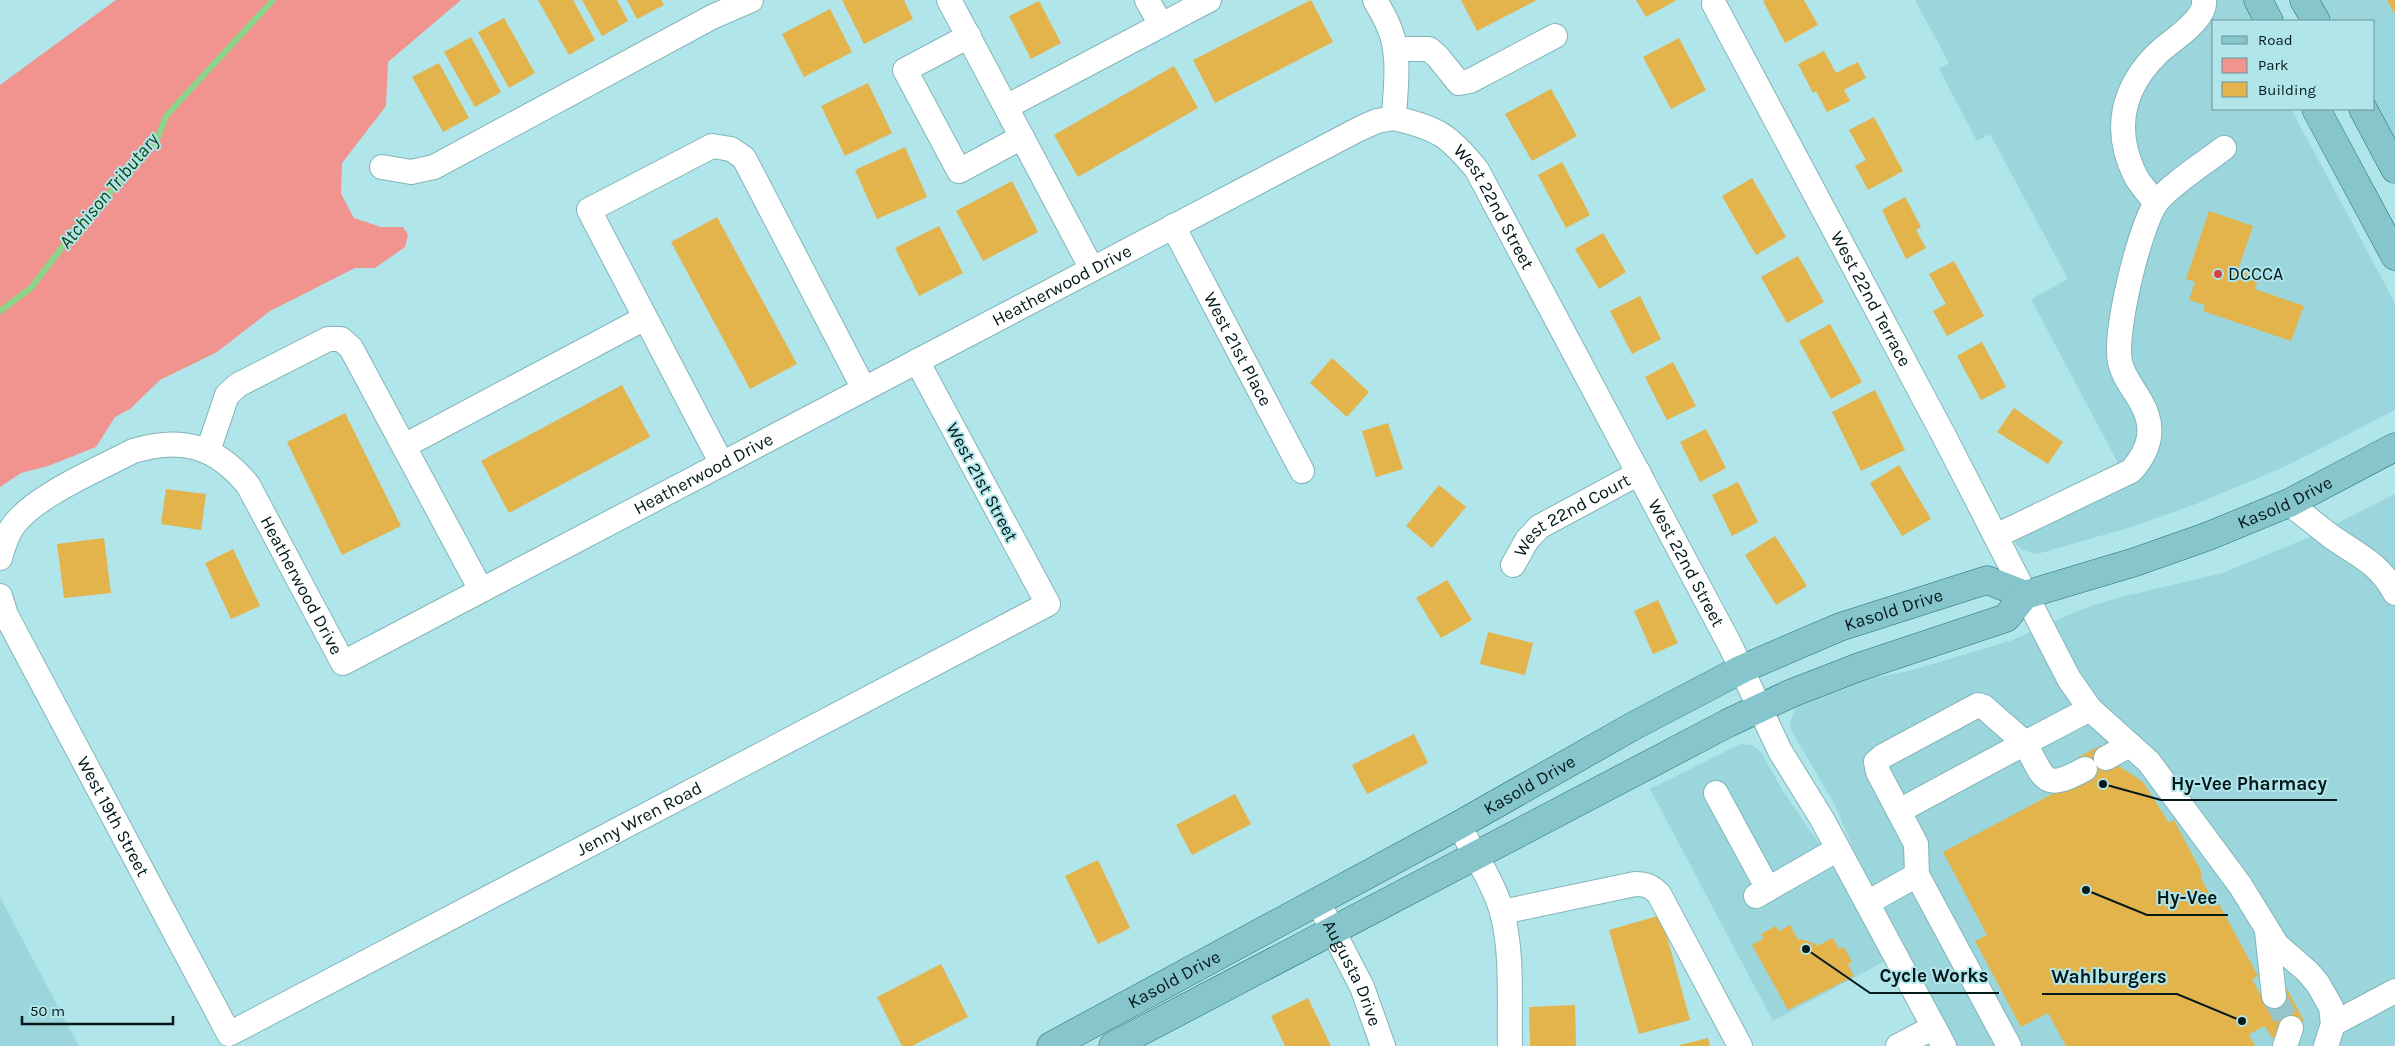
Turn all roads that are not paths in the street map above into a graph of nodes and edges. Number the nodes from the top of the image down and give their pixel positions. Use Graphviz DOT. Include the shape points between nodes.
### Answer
graph roads {
  1 [pos="751,0"];
  2 [pos="950,0"];
  3 [pos="1147,0"];
  4 [pos="1209,0"];
  5 [pos="1375,0"];
  6 [pos="2204,0"];
  7 [pos="2258,0"];
  8 [pos="2304,0"];
  9 [pos="1714,4"];
  10 [pos="2268,20"];
  11 [pos="2315,20"];
  12 [pos="1161,25"];
  13 [pos="969,36"];
  14 [pos="1555,36"];
  15 [pos="1395,49"];
  16 [pos="1006,107"];
  17 [pos="2317,110"];
  18 [pos="2364,110"];
  19 [pos="1394,118"];
  20 [pos="1022,137"];
  21 [pos="2224,148"];
  22 [pos="382,167"];
  23 [pos="2395,169"];
  24 [pos="2156,203"];
  25 [pos="1173,226"];
  26 [pos="2395,256"];
  27 [pos="1092,269"];
  28 [pos="646,318"];
  29 [pos="917,361"];
  30 [pos="864,389"];
  31 [pos="404,446"];
  32 [pos="2395,447"];
  33 [pos="208,451"];
  34 [pos="722,464"];
  35 [pos="1302,470"];
  36 [pos="1639,473"];
  37 [pos="2289,503"];
  38 [pos="1996,536"];
  39 [pos="2,551"];
  40 [pos="1513,565"];
  41 [pos="481,590"];
  42 [pos="2395,593"];
  43 [pos="2026,595"];
  44 [pos="0,596"];
  45 [pos="1048,604"];
  46 [pos="1742,669"];
  47 [pos="1760,709"];
  48 [pos="2090,709"];
  49 [pos="2025,743"];
  50 [pos="2130,745"];
  51 [pos="2106,758"];
  52 [pos="2085,769"];
  53 [pos="1716,793"];
  54 [pos="1899,811"];
  55 [pos="1459,825"];
  56 [pos="1838,849"];
  57 [pos="1476,857"];
  58 [pos="1917,875"];
  59 [pos="1318,902"];
  60 [pos="1867,902"];
  61 [pos="1502,912"];
  62 [pos="1333,931"];
  63 [pos="2267,931"];
  64 [pos="2395,991"];
  65 [pos="2274,996"];
  66 [pos="229,1034"];
  67 [pos="2329,1035"];
  68 [pos="1939,1036"];
  69 [pos="1050,1046"];
  70 [pos="1113,1046"];
  71 [pos="1383,1046"];
  72 [pos="1510,1046"];
  73 [pos="1740,1046"];
  74 [pos="1898,1046"];
  75 [pos="2009,1046"];
  1 -- 22 [label="street" via="712,16 434,167 411,172"];
  2 -- 13 [label="street"];
  3 -- 12 [label="street"];
  4 -- 12 [label="street"];
  5 -- 15 [label="street" via="1387,22"];
  6 -- 24 [label="street" via="2196,21 2157,53 2133,84 2122,119 2124,149 2136,177"];
  7 -- 10 [label="main road"];
  8 -- 11 [label="main road"];
  9 -- 38 [label="street, West 22nd Terrace"];
  12 -- 16 [label="street"];
  13 -- 16 [label="street"];
  13 -- 20 [label="street" via="905,70 959,171"];
  14 -- 15 [label="street" via="1470,81 1459,83 1428,49"];
  15 -- 19 [label="street"];
  16 -- 20 [label="street"];
  17 -- 26 [label="main road"];
  18 -- 23 [label="main road"];
  19 -- 25 [label="street, Heatherwood Drive" via="1376,121 1359,129"];
  19 -- 36 [label="street, West 22nd Street" via="1424,125 1443,134 1476,170"];
  20 -- 27 [label="street"];
  21 -- 24 [label="street"];
  24 -- 38 [label="street" via="2138,246 2119,343 2126,381 2142,402 2149,426 2149,442 2143,457 2131,471"];
  25 -- 27 [label="street, Heatherwood Drive"];
  25 -- 35 [label="street, West 21st Place"];
  27 -- 29 [label="street, Heatherwood Drive"];
  28 -- 30 [label="street" via="589,210 712,146 731,148 744,158"];
  28 -- 31 [label="street"];
  28 -- 34 [label="street"];
  29 -- 30 [label="street, Heatherwood Drive"];
  29 -- 45 [label="street, West 21st Street"];
  30 -- 34 [label="street, Heatherwood Drive"];
  31 -- 33 [label="street" via="352,348 341,339 328,339 238,385 227,395"];
  31 -- 41 [label="street"];
  32 -- 37 [label="main road, Kasold Drive"];
  33 -- 39 [label="street, Heatherwood Drive" via="190,445 169,444 133,451 36,503 12,527"];
  33 -- 41 [label="street, Heatherwood Drive" via="226,461 248,485 343,663"];
  34 -- 41 [label="street, Heatherwood Drive"];
  36 -- 40 [label="street, West 22nd Court" via="1539,527 1527,540"];
  36 -- 46 [label="street, West 22nd Street"];
  37 -- 42 [label="street" via="2382,571"];
  37 -- 43 [label="main road, Kasold Drive" via="2206,537"];
  38 -- 43 [label="street, West 22nd Terrace"];
  43 -- 46 [label="main road, Kasold Drive" via="1988,580 1840,626"];
  43 -- 47 [label="main road, Kasold Drive" via="2006,618 1859,666"];
  43 -- 48 [label="street, West 22nd Terrace" via="2069,679"];
  44 -- 66 [label="street, West 19th Street" via="6,616"];
  45 -- 66 [label="street, Jenny Wren Road"];
  46 -- 47 [label="street, West 22nd Street"];
  46 -- 55 [label="main road, Kasold Drive" via="1645,719"];
  47 -- 56 [label="street, West 22nd Street" via="1780,751"];
  47 -- 57 [label="main road, Kasold Drive"];
  48 -- 49 [label="street"];
  48 -- 50 [label="street, West 22nd Terrace"];
  49 -- 52 [label="street" via="2048,780 2064,780"];
  49 -- 54 [label="street"];
  49 -- 54 [label="street" via="1984,707 1978,705 1956,716 1876,762"];
  50 -- 51 [label="street"];
  50 -- 63 [label="street, West 22nd Terrace" via="2149,762 2188,813 2240,885"];
  53 -- 56 [label="street" via="1761,893"];
  54 -- 58 [label="street" via="1916,844"];
  55 -- 57 [label="street"];
  55 -- 59 [label="main road, Kasold Drive"];
  56 -- 60 [label="street, West 22nd Street"];
  57 -- 61 [label="street"];
  57 -- 62 [label="main road, Kasold Drive"];
  58 -- 60 [label="street"];
  58 -- 75 [label="street"];
  59 -- 62 [label="street, Augusta Drive"];
  59 -- 69 [label="main road, Kasold Drive"];
  60 -- 68 [label="street, West 22nd Street"];
  61 -- 72 [label="street" via="1508,944"];
  61 -- 73 [label="street" via="1645,884 1659,894"];
  62 -- 70 [label="main road, Kasold Drive"];
  62 -- 71 [label="street, Augusta Drive" via="1362,987"];
  63 -- 65 [label="street"];
  63 -- 67 [label="street" via="2277,945 2308,972 2332,1007"];
  64 -- 67 [label="street"];
  68 -- 74 [label="street"];
}
